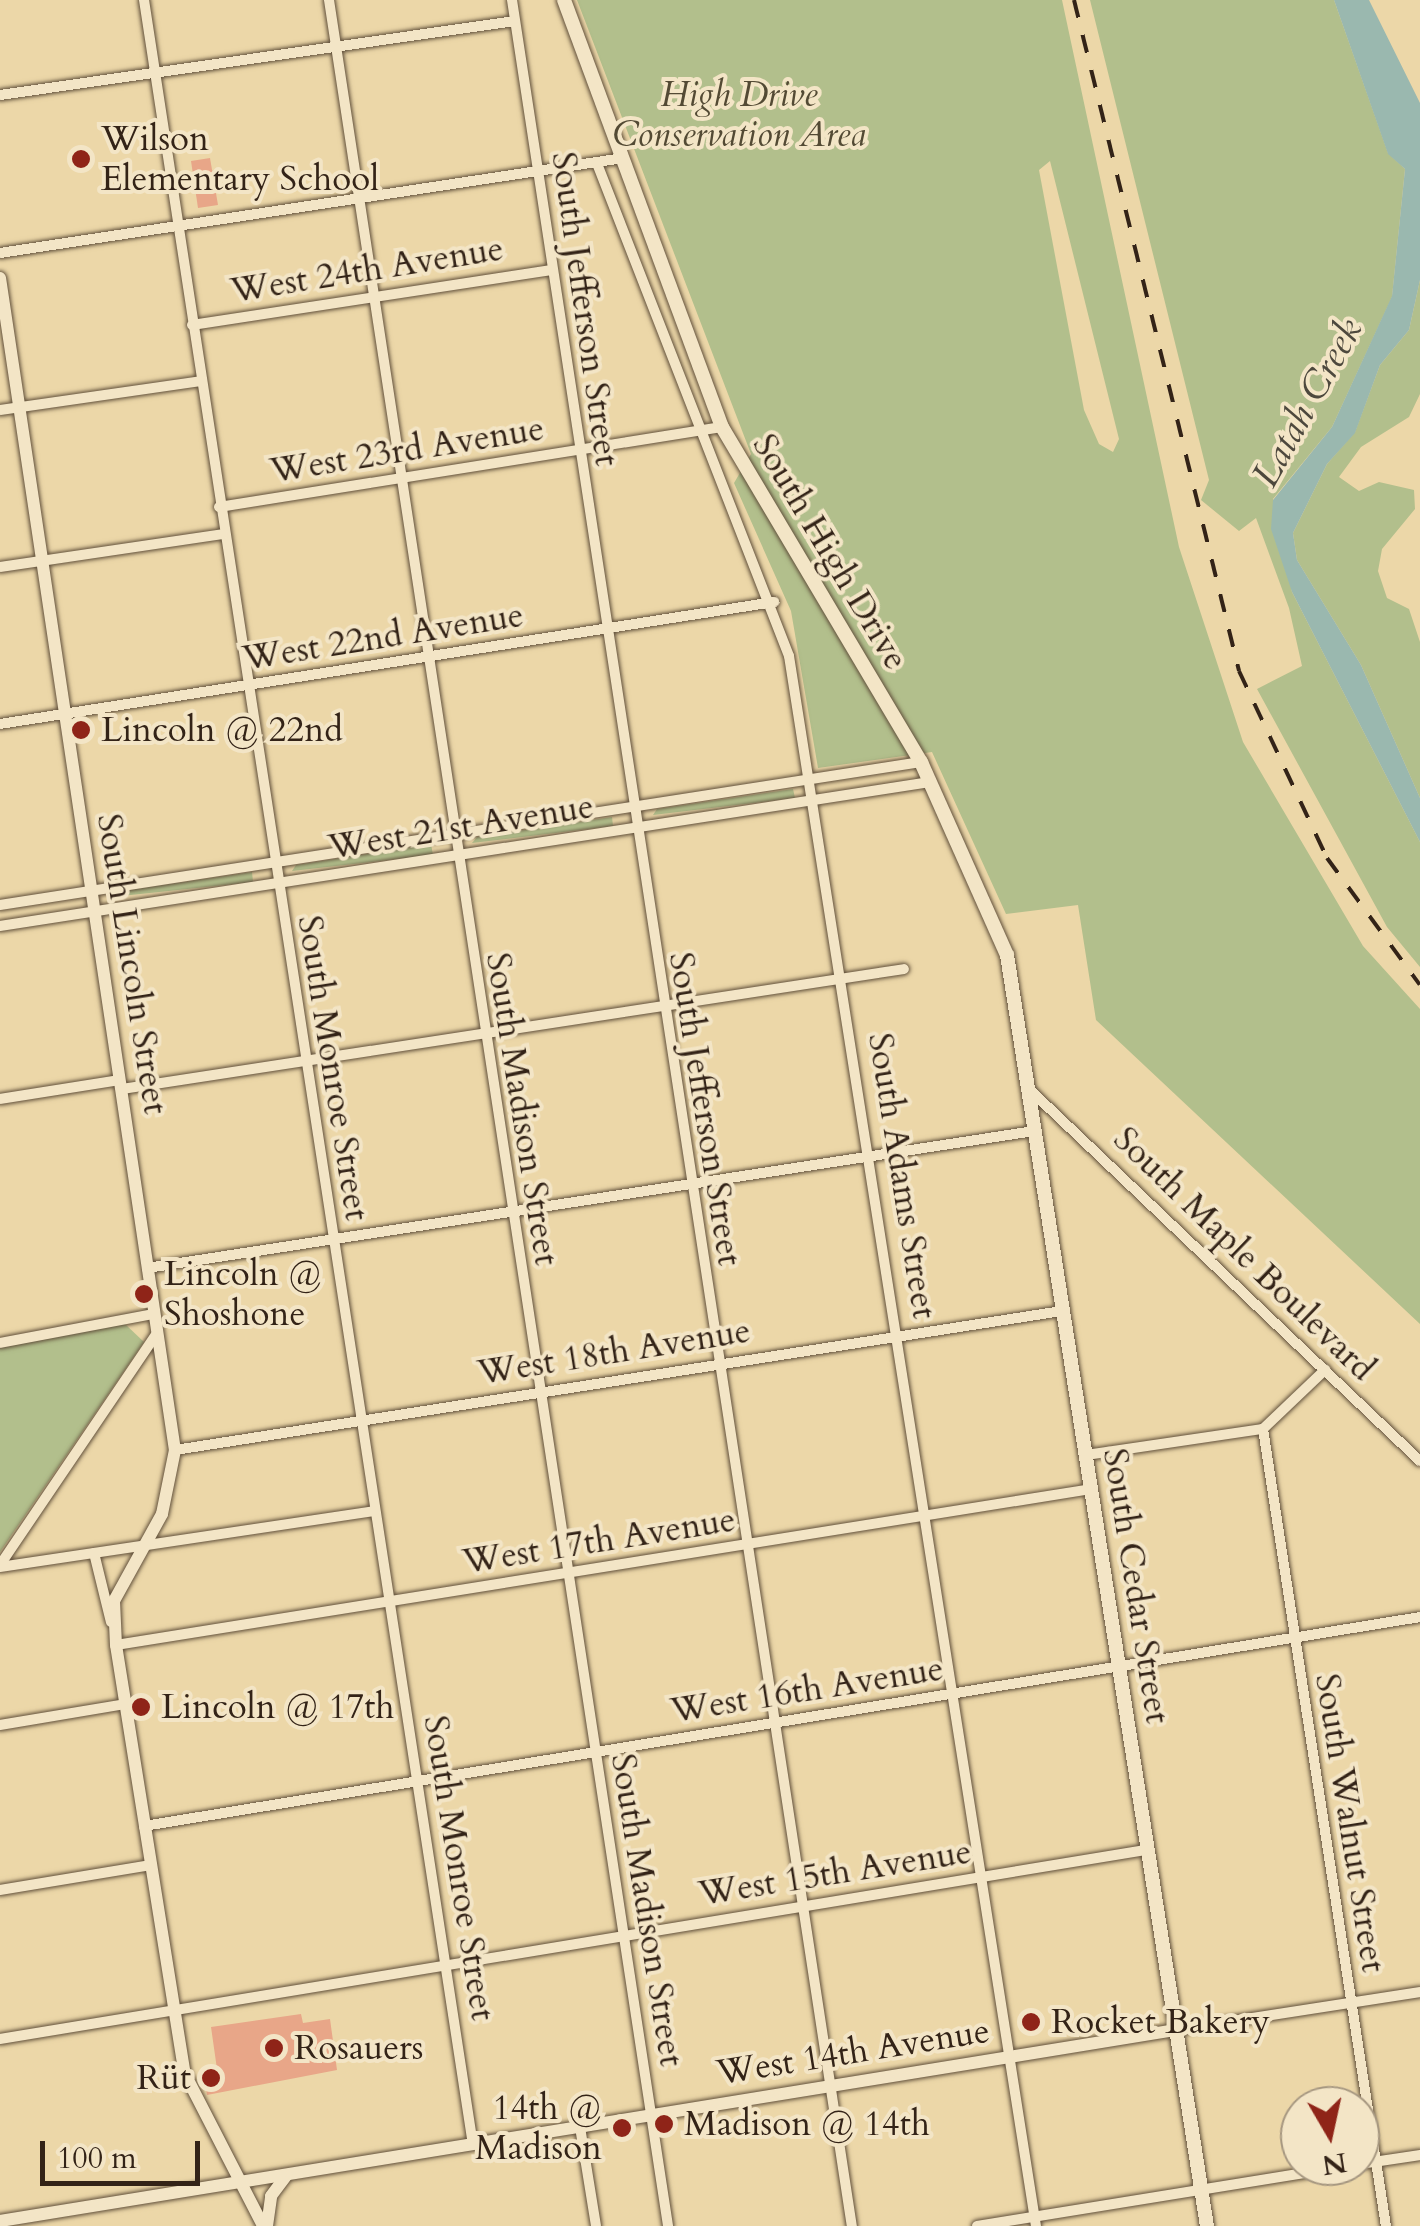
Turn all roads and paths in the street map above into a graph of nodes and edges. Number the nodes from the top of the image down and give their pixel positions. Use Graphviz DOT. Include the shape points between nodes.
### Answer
graph roads {
  1 [pos="144,0"];
  2 [pos="329,0"];
  3 [pos="512,0"];
  4 [pos="564,0"];
  5 [pos="515,21"];
  6 [pos="336,47"];
  7 [pos="155,73"];
  8 [pos="0,95"];
  9 [pos="623,158"];
  10 [pos="598,166"];
  11 [pos="538,174"];
  12 [pos="358,200"];
  13 [pos="177,227"];
  14 [pos="0,253"];
  15 [pos="550,270"];
  16 [pos="0,278"];
  17 [pos="370,298"];
  18 [pos="192,324"];
  19 [pos="200,381"];
  20 [pos="19,408"];
  21 [pos="0,410"];
  22 [pos="722,428"];
  23 [pos="696,432"];
  24 [pos="577,451"];
  25 [pos="398,479"];
  26 [pos="219,507"];
  27 [pos="223,534"];
  28 [pos="43,561"];
  29 [pos="0,568"];
  30 [pos="774,602"];
  31 [pos="603,630"];
  32 [pos="423,658"];
  33 [pos="243,687"];
  34 [pos="64,714"];
  35 [pos="0,724"];
  36 [pos="920,762"];
  37 [pos="812,778"];
  38 [pos="930,782"];
  39 [pos="816,800"];
  40 [pos="631,807"];
  41 [pos="634,828"];
  42 [pos="452,834"];
  43 [pos="455,856"];
  44 [pos="270,863"];
  45 [pos="274,884"];
  46 [pos="90,891"];
  47 [pos="0,905"];
  48 [pos="93,911"];
  49 [pos="0,926"];
  50 [pos="1007,955"];
  51 [pos="904,969"];
  52 [pos="843,976"];
  53 [pos="661,1002"];
  54 [pos="480,1032"];
  55 [pos="301,1058"];
  56 [pos="121,1085"];
  57 [pos="1028,1088"];
  58 [pos="0,1099"];
  59 [pos="1034,1131"];
  60 [pos="869,1156"];
  61 [pos="689,1184"];
  62 [pos="511,1213"];
  63 [pos="329,1240"];
  64 [pos="147,1268"];
  65 [pos="1062,1311"];
  66 [pos="154,1314"];
  67 [pos="157,1333"];
  68 [pos="899,1335"];
  69 [pos="0,1343"];
  70 [pos="716,1364"];
  71 [pos="1326,1370"];
  72 [pos="540,1392"];
  73 [pos="359,1420"];
  74 [pos="1262,1429"];
  75 [pos="175,1450"];
  76 [pos="1086,1455"];
  77 [pos="1420,1461"];
  78 [pos="1091,1489"];
  79 [pos="374,1511"];
  80 [pos="926,1514"];
  81 [pos="744,1545"];
  82 [pos="143,1547"];
  83 [pos="94,1552"];
  84 [pos="0,1566"];
  85 [pos="567,1575"];
  86 [pos="388,1603"];
  87 [pos="1420,1617"];
  88 [pos="1293,1638"];
  89 [pos="116,1645"];
  90 [pos="1118,1667"];
  91 [pos="952,1694"];
  92 [pos="126,1704"];
  93 [pos="772,1723"];
  94 [pos="0,1725"];
  95 [pos="596,1752"];
  96 [pos="414,1782"];
  97 [pos="144,1826"];
  98 [pos="1146,1850"];
  99 [pos="151,1865"];
  100 [pos="980,1877"];
  101 [pos="0,1890"];
  102 [pos="802,1904"];
  103 [pos="624,1936"];
  104 [pos="443,1964"];
  105 [pos="1420,1992"];
  106 [pos="1351,2003"];
  107 [pos="174,2010"];
  108 [pos="1175,2030"];
  109 [pos="0,2040"];
  110 [pos="1010,2056"];
  111 [pos="831,2086"];
  112 [pos="1365,2086"];
  113 [pos="650,2116"];
  114 [pos="580,2127"];
  115 [pos="473,2144"];
  116 [pos="1420,2155"];
  117 [pos="1380,2162"];
  118 [pos="288,2174"];
  119 [pos="1280,2177"];
  120 [pos="240,2182"];
  121 [pos="1380,2183"];
  122 [pos="1201,2190"];
  123 [pos="0,2220"];
  124 [pos="1035,2221"];
  125 [pos="265,2226"];
  126 [pos="596,2226"];
  127 [pos="668,2226"];
  128 [pos="852,2226"];
  129 [pos="978,2226"];
  130 [pos="1206,2226"];
  131 [pos="1386,2226"];
  1 -- 7 [label="street, South Monroe Street"];
  2 -- 6 [label="street, South Madison Street"];
  3 -- 5 [label="street, South Jefferson Street"];
  4 -- 9 [label="main road, South High Drive"];
  5 -- 6 [label="street"];
  5 -- 11 [label="street, South Jefferson Street"];
  6 -- 7 [label="street"];
  6 -- 12 [label="street, South Madison Street"];
  7 -- 8 [label="street"];
  7 -- 13 [label="street, South Monroe Street"];
  9 -- 10 [label="street"];
  9 -- 22 [label="main road, South High Drive"];
  10 -- 11 [label="street"];
  10 -- 23 [label="street, South Adams Street"];
  11 -- 12 [label="street"];
  11 -- 15 [label="street, South Jefferson Street"];
  12 -- 13 [label="street"];
  12 -- 17 [label="street, South Madison Street"];
  13 -- 14 [label="street"];
  13 -- 18 [label="street, South Monroe Street"];
  15 -- 17 [label="street, West 24th Avenue"];
  15 -- 24 [label="street, South Jefferson Street"];
  16 -- 20 [label="street, South Lincoln Street"];
  17 -- 18 [label="street, West 24th Avenue"];
  17 -- 25 [label="street, South Madison Street"];
  18 -- 19 [label="street, South Monroe Street"];
  19 -- 20 [label="street"];
  19 -- 26 [label="street, South Monroe Street"];
  20 -- 21 [label="street"];
  20 -- 28 [label="street, South Lincoln Street"];
  22 -- 23 [label="street, West 23rd Avenue"];
  22 -- 36 [label="main road, South High Drive"];
  23 -- 24 [label="street, West 23rd Avenue"];
  23 -- 30 [label="street, South Adams Street"];
  24 -- 25 [label="street, West 23rd Avenue"];
  24 -- 31 [label="street, South Jefferson Street"];
  25 -- 26 [label="street, West 23rd Avenue"];
  25 -- 32 [label="street, South Madison Street"];
  26 -- 27 [label="street, South Monroe Street"];
  27 -- 28 [label="street"];
  27 -- 33 [label="street, South Monroe Street"];
  28 -- 29 [label="street"];
  28 -- 34 [label="street, South Lincoln Street"];
  30 -- 31 [label="street, West 22nd Avenue"];
  30 -- 37 [label="street, South Adams Street"];
  31 -- 32 [label="street, West 22nd Avenue"];
  31 -- 40 [label="street, South Jefferson Street"];
  32 -- 33 [label="street, West 22nd Avenue"];
  32 -- 42 [label="street, South Madison Street"];
  33 -- 34 [label="street, West 22nd Avenue"];
  33 -- 44 [label="street, South Monroe Street"];
  34 -- 35 [label="street, West 22nd Avenue"];
  34 -- 46 [label="street, South Lincoln Street"];
  36 -- 37 [label="street, West 21st Avenue"];
  36 -- 38 [label="main road, South High Drive"];
  37 -- 39 [label="street, South Adams Street"];
  37 -- 40 [label="street, West 21st Avenue"];
  38 -- 39 [label="street, West 21st Avenue"];
  38 -- 50 [label="main road, South High Drive"];
  39 -- 41 [label="street, West 21st Avenue"];
  39 -- 52 [label="street, South Adams Street"];
  40 -- 41 [label="street, South Jefferson Street"];
  40 -- 42 [label="street, West 21st Avenue"];
  41 -- 43 [label="street, West 21st Avenue"];
  41 -- 53 [label="street, South Jefferson Street"];
  42 -- 43 [label="street, South Madison Street"];
  42 -- 44 [label="street, West 21st Avenue"];
  43 -- 45 [label="street, West 21st Avenue"];
  43 -- 54 [label="street, South Madison Street"];
  44 -- 45 [label="street, South Monroe Street"];
  44 -- 46 [label="street, West 21st Avenue"];
  45 -- 48 [label="street, West 21st Avenue"];
  45 -- 55 [label="street, South Monroe Street"];
  46 -- 47 [label="street, West 21st Avenue"];
  46 -- 48 [label="street, South Lincoln Street"];
  48 -- 49 [label="street, West 21st Avenue"];
  48 -- 56 [label="street, South Lincoln Street"];
  50 -- 57 [label="main road, South Cedar Street"];
  51 -- 52 [label="street"];
  52 -- 53 [label="street"];
  52 -- 60 [label="street, South Adams Street"];
  53 -- 54 [label="street"];
  53 -- 61 [label="street, South Jefferson Street"];
  54 -- 55 [label="street"];
  54 -- 62 [label="street, South Madison Street"];
  55 -- 56 [label="street"];
  55 -- 63 [label="street, South Monroe Street"];
  56 -- 58 [label="street"];
  56 -- 64 [label="street, South Lincoln Street"];
  57 -- 59 [label="main road, South Cedar Street"];
  57 -- 71 [label="street, South Maple Boulevard"];
  59 -- 60 [label="street"];
  59 -- 65 [label="main road, South Cedar Street"];
  60 -- 61 [label="street"];
  60 -- 68 [label="street, South Adams Street"];
  61 -- 62 [label="street"];
  61 -- 70 [label="street, South Jefferson Street"];
  62 -- 63 [label="street"];
  62 -- 72 [label="street, South Madison Street"];
  63 -- 64 [label="street"];
  63 -- 73 [label="street, South Monroe Street"];
  64 -- 66 [label="street, South Lincoln Street"];
  65 -- 68 [label="street, West 18th Avenue"];
  65 -- 76 [label="main road, South Cedar Street"];
  66 -- 67 [label="street, South Lincoln Street"];
  66 -- 69 [label="street"];
  67 -- 75 [label="street, South Lincoln Street"];
  67 -- 84 [label="street"];
  68 -- 70 [label="street, West 18th Avenue"];
  68 -- 80 [label="street, South Adams Street"];
  70 -- 72 [label="street, West 18th Avenue"];
  70 -- 81 [label="street, South Jefferson Street"];
  71 -- 74 [label="street"];
  71 -- 77 [label="street, South Maple Boulevard"];
  72 -- 73 [label="street, West 18th Avenue"];
  72 -- 85 [label="street, South Madison Street"];
  73 -- 75 [label="street, West 18th Avenue"];
  73 -- 79 [label="street, South Monroe Street"];
  74 -- 76 [label="street"];
  74 -- 88 [label="street, South Walnut Street"];
  75 -- 82 [label="street, South Lincoln Street" via="174,1484"];
  76 -- 78 [label="main road, South Cedar Street"];
  78 -- 80 [label="street, West 17th Avenue"];
  78 -- 90 [label="main road, South Cedar Street"];
  79 -- 82 [label="street"];
  79 -- 86 [label="street, South Monroe Street"];
  80 -- 81 [label="street, West 17th Avenue"];
  80 -- 91 [label="street, South Adams Street"];
  81 -- 85 [label="street, West 17th Avenue"];
  81 -- 93 [label="street, South Jefferson Street"];
  82 -- 83 [label="street"];
  82 -- 89 [label="street, South Lincoln Street" via="114,1601"];
  83 -- 84 [label="street"];
  83 -- 89 [label="street, South Lincoln Street"];
  85 -- 86 [label="street, West 17th Avenue"];
  85 -- 95 [label="street, South Madison Street"];
  86 -- 89 [label="street, West 17th Avenue"];
  86 -- 96 [label="street, South Monroe Street"];
  87 -- 88 [label="street, West 16th Avenue"];
  88 -- 90 [label="street, West 16th Avenue"];
  88 -- 106 [label="street, South Walnut Street"];
  89 -- 92 [label="street, South Lincoln Street"];
  90 -- 91 [label="street, West 16th Avenue"];
  90 -- 98 [label="main road, South Cedar Street"];
  91 -- 93 [label="street, West 16th Avenue"];
  91 -- 100 [label="street, South Adams Street"];
  92 -- 94 [label="street"];
  92 -- 97 [label="street, South Lincoln Street"];
  93 -- 95 [label="street, West 16th Avenue"];
  93 -- 102 [label="street, South Jefferson Street"];
  95 -- 96 [label="street, West 16th Avenue"];
  95 -- 103 [label="street, South Madison Street"];
  96 -- 97 [label="street, West 16th Avenue"];
  96 -- 104 [label="street, South Monroe Street"];
  97 -- 99 [label="street, South Lincoln Street"];
  98 -- 100 [label="street, West 15th Avenue"];
  98 -- 108 [label="main road, South Cedar Street"];
  99 -- 101 [label="street"];
  99 -- 107 [label="street, South Lincoln Street"];
  100 -- 102 [label="street, West 15th Avenue"];
  100 -- 110 [label="street, South Adams Street"];
  102 -- 103 [label="street, West 15th Avenue"];
  102 -- 111 [label="street, South Jefferson Street"];
  103 -- 104 [label="street, West 15th Avenue"];
  103 -- 113 [label="street, South Madison Street"];
  104 -- 107 [label="street, West 15th Avenue"];
  104 -- 115 [label="street, South Monroe Street"];
  105 -- 106 [label="street, West 14th Avenue"];
  106 -- 108 [label="street, West 14th Avenue"];
  106 -- 112 [label="street, South Walnut Street"];
  107 -- 109 [label="street, West 15th Avenue"];
  107 -- 120 [label="street, South Lincoln Street" via="194,2104"];
  108 -- 110 [label="street, West 14th Avenue"];
  108 -- 122 [label="main road, South Cedar Street"];
  110 -- 111 [label="street, West 14th Avenue"];
  110 -- 124 [label="street, South Adams Street"];
  111 -- 113 [label="street, West 14th Avenue"];
  111 -- 128 [label="street, South Jefferson Street"];
  113 -- 114 [label="street, West 14th Avenue"];
  113 -- 127 [label="street, South Madison Street"];
  114 -- 115 [label="street, West 14th Avenue"];
  114 -- 126 [label="street"];
  115 -- 118 [label="street, West 14th Avenue"];
  116 -- 117 [label="street"];
  118 -- 120 [label="street, West 14th Avenue"];
  118 -- 125 [label="street" via="270,2196"];
  119 -- 122 [label="street"];
  120 -- 123 [label="street, West 14th Avenue"];
  120 -- 125 [label="street"];
  121 -- 131 [label="street, South Walnut Street"];
  122 -- 124 [label="street"];
  122 -- 130 [label="main road, South Cedar Street"];
  124 -- 129 [label="street"];
}
